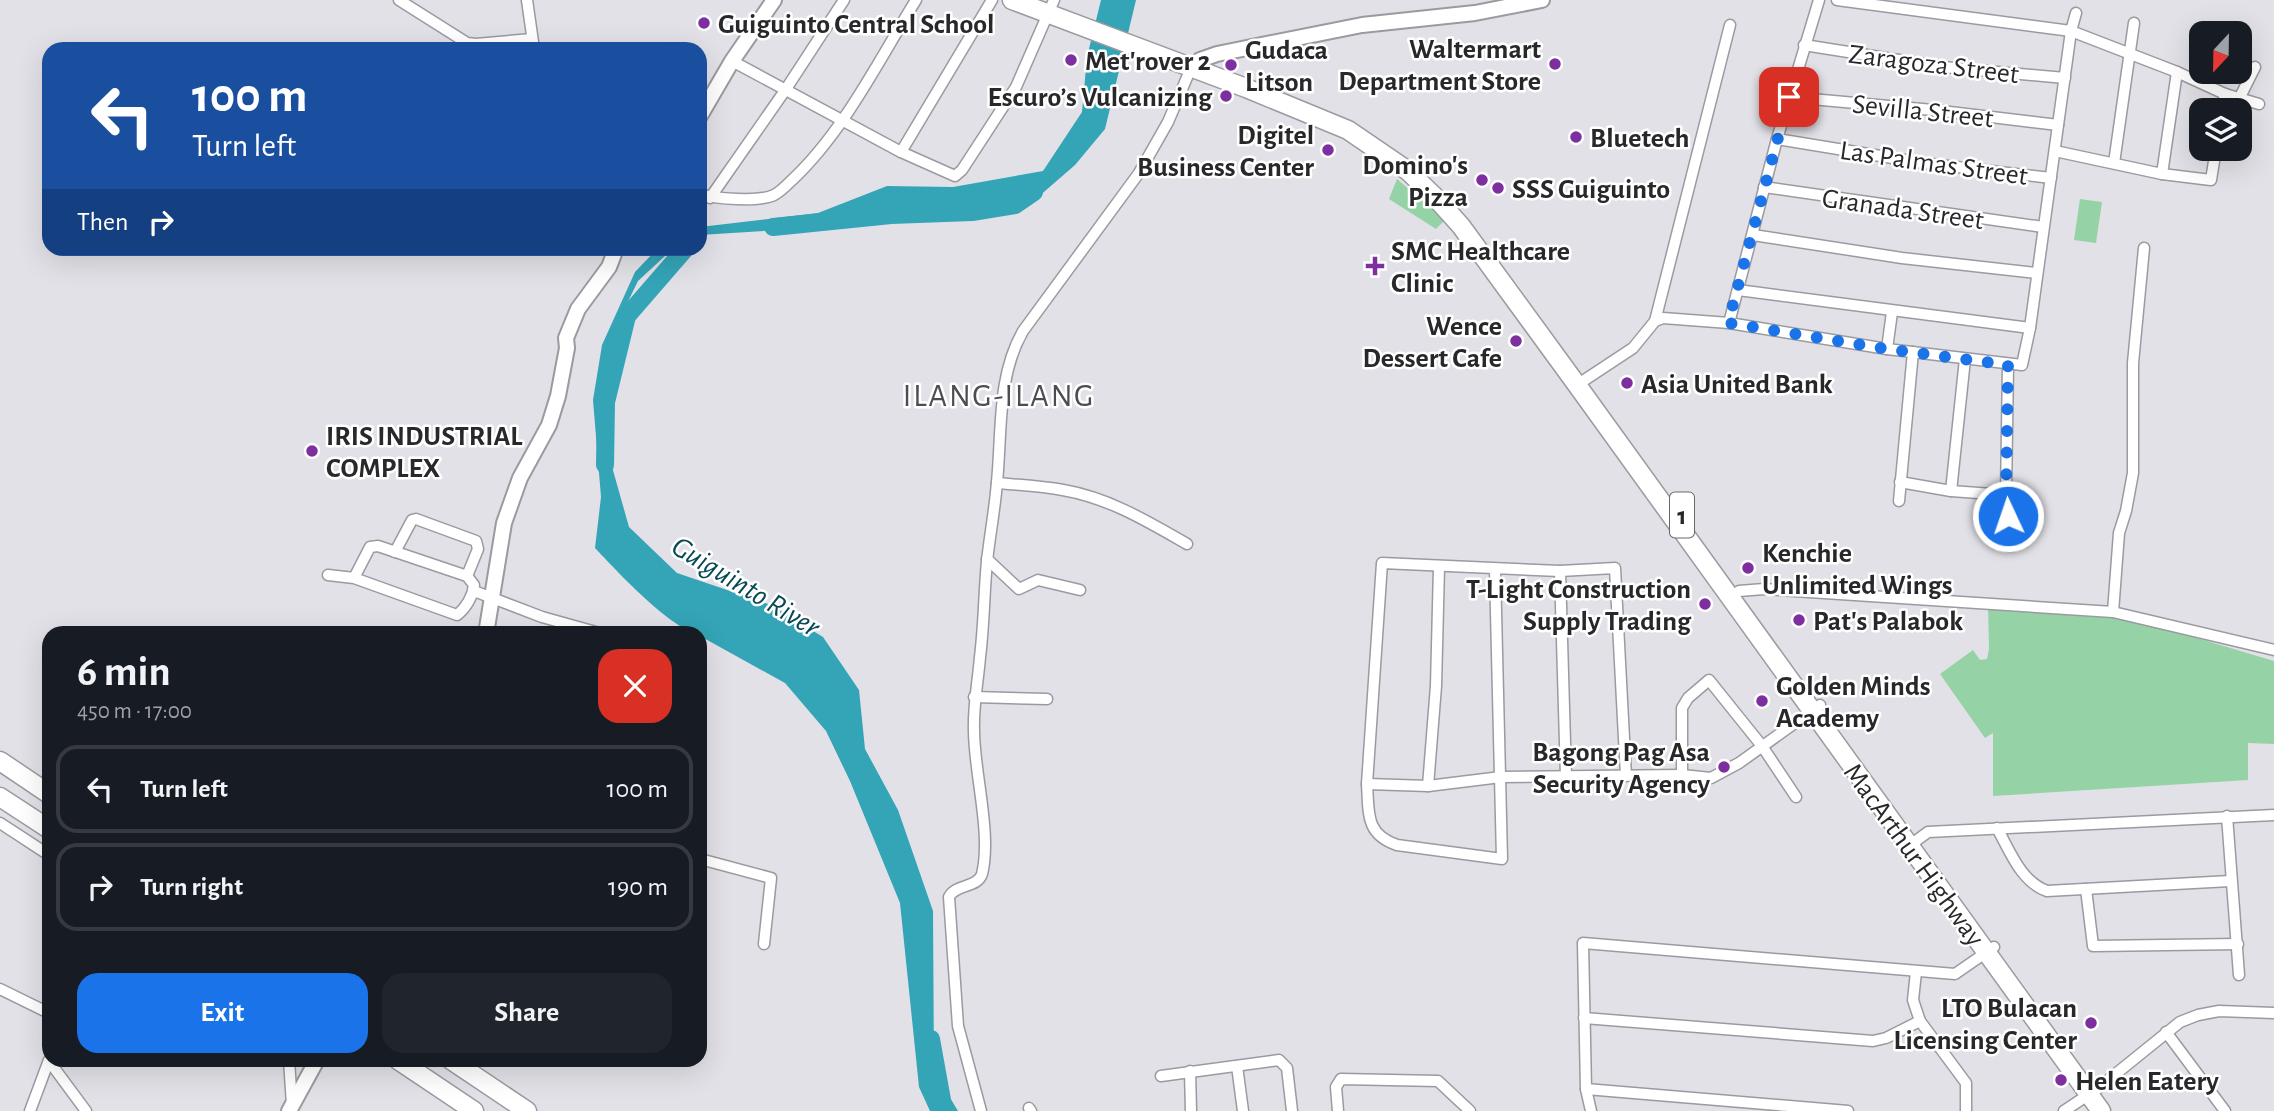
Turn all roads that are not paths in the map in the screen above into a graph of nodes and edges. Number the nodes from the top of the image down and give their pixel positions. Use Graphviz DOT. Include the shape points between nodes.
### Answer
graph roads {
  1 [pos="399,0"];
  2 [pos="527,0"];
  3 [pos="774,0"];
  4 [pos="845,0"];
  5 [pos="916,0"];
  6 [pos="992,0"];
  7 [pos="1012,0"];
  8 [pos="1542,0"];
  9 [pos="1819,0"];
  10 [pos="1837,0"];
  11 [pos="1054,7"];
  12 [pos="2076,13"];
  13 [pos="2134,23"];
  14 [pos="1730,25"];
  15 [pos="2071,31"];
  16 [pos="465,42"];
  17 [pos="533,42"];
  18 [pos="1804,44"];
  19 [pos="2130,54"];
  20 [pos="732,61"];
  21 [pos="1195,64"];
  22 [pos="2255,66"];
  23 [pos="2177,72"];
  24 [pos="2065,78"];
  25 [pos="786,89"];
  26 [pos="2225,94"];
  27 [pos="1789,97"];
  28 [pos="2224,98"];
  29 [pos="2236,98"];
  30 [pos="2239,98"];
  31 [pos="2252,102"];
  32 [pos="707,104"];
  33 [pos="2259,104"];
  34 [pos="842,120"];
  35 [pos="2058,125"];
  36 [pos="1777,139"];
  37 [pos="2055,151"];
  38 [pos="901,152"];
  39 [pos="2214,161"];
  40 [pos="2114,163"];
  41 [pos="2162,174"];
  42 [pos="2051,178"];
  43 [pos="1764,187"];
  44 [pos="707,193"];
  45 [pos="707,196"];
  46 [pos="2043,227"];
  47 [pos="1752,235"];
  48 [pos="2144,248"];
  49 [pos="613,256"];
  50 [pos="2036,273"];
  51 [pos="1738,290"];
  52 [pos="1892,312"];
  53 [pos="1655,321"];
  54 [pos="1728,323"];
  55 [pos="2030,328"];
  56 [pos="1887,349"];
  57 [pos="1913,352"];
  58 [pos="1965,359"];
  59 [pos="2008,365"];
  60 [pos="1581,383"];
  61 [pos="1900,482"];
  62 [pos="997,483"];
  63 [pos="1951,491"];
  64 [pos="2006,495"];
  65 [pos="1899,501"];
  66 [pos="2008,516"];
  67 [pos="1187,544"];
  68 [pos="395,552"];
  69 [pos="987,559"];
  70 [pos="1439,567"];
  71 [pos="1495,570"];
  72 [pos="1560,571"];
  73 [pos="328,575"];
  74 [pos="467,576"];
  75 [pos="354,578"];
  76 [pos="1080,590"];
  77 [pos="474,591"];
  78 [pos="1735,595"];
  79 [pos="492,599"];
  80 [pos="2113,612"];
  81 [pos="487,626"];
  82 [pos="574,626"];
  83 [pos="2274,650"];
  84 [pos="974,697"];
  85 [pos="1047,699"];
  86 [pos="1816,708"];
  87 [pos="1762,746"];
  88 [pos="0,761"];
  89 [pos="1682,775"];
  90 [pos="1626,776"];
  91 [pos="1501,777"];
  92 [pos="1566,777"];
  93 [pos="1367,785"];
  94 [pos="1428,786"];
  95 [pos="42,789"];
  96 [pos="0,797"];
  97 [pos="1796,797"];
  98 [pos="2274,815"];
  99 [pos="2227,816"];
  100 [pos="0,823"];
  101 [pos="42,825"];
  102 [pos="1997,828"];
  103 [pos="1913,843"];
  104 [pos="42,850"];
  105 [pos="707,861"];
  106 [pos="2230,881"];
  107 [pos="2086,889"];
  108 [pos="764,944"];
  109 [pos="2238,944"];
  110 [pos="1990,950"];
  111 [pos="1916,972"];
  112 [pos="2239,975"];
  113 [pos="1,992"];
  114 [pos="42,1010"];
  115 [pos="2274,1013"];
  116 [pos="1584,1018"];
  117 [pos="1920,1021"];
  118 [pos="2166,1032"];
  119 [pos="1237,1066"];
  120 [pos="46,1067"];
  121 [pos="54,1067"];
  122 [pos="289,1067"];
  123 [pos="313,1067"];
  124 [pos="408,1067"];
  125 [pos="461,1067"];
  126 [pos="1190,1071"];
  127 [pos="1161,1076"];
  128 [pos="1586,1089"];
  129 [pos="2093,1091"];
  130 [pos="291,1108"];
  131 [pos="1796,1109"];
  132 [pos="30,1111"];
  133 [pos="86,1111"];
  134 [pos="474,1111"];
  135 [pos="527,1111"];
  136 [pos="981,1111"];
  137 [pos="1191,1111"];
  138 [pos="1243,1111"];
  139 [pos="1292,1111"];
  140 [pos="1338,1111"];
  141 [pos="1471,1111"];
  142 [pos="1591,1111"];
  143 [pos="1848,1111"];
  144 [pos="1966,1111"];
  145 [pos="2064,1111"];
  146 [pos="2101,1111"];
  147 [pos="2112,1111"];
  148 [pos="2225,1111"];
  1 -- 16 [label="street"];
  2 -- 17 [label="street"];
  3 -- 20 [label="street"];
  4 -- 25 [label="street"];
  5 -- 34 [label="street"];
  6 -- 38 [label="street"];
  7 -- 11 [label="highway, MacArthur Highway / 1"];
  8 -- 21 [label="street" via="1475,13 1362,25 1229,52"];
  9 -- 18 [label="street"];
  10 -- 15 [label="street"];
  11 -- 21 [label="highway, MacArthur Highway / 1"];
  11 -- 38 [label="street" via="1016,87 962,170 955,176 944,173"];
  12 -- 15 [label="street"];
  13 -- 19 [label="street"];
  14 -- 53 [label="street"];
  15 -- 19 [label="street"];
  15 -- 24 [label="street"];
  18 -- 24 [label="street, Zaragoza Street" via="1943,67"];
  18 -- 27 [label="street"];
  19 -- 23 [label="street"];
  19 -- 40 [label="street"];
  20 -- 25 [label="street"];
  20 -- 32 [label="street"];
  21 -- 60 [label="highway, MacArthur Highway / 1" via="1348,130 1408,171 1461,226"];
  21 -- 62 [label="street" via="1139,173 1013,348 1003,399"];
  22 -- 30 [label="street"];
  23 -- 26 [label="street"];
  23 -- 41 [label="street"];
  24 -- 35 [label="street"];
  25 -- 34 [label="street"];
  25 -- 44 [label="street"];
  26 -- 28 [label="street"];
  26 -- 29 [label="street"];
  27 -- 35 [label="street, Sevilla Street"];
  27 -- 36 [label="street"];
  31 -- 33 [label="street"];
  34 -- 38 [label="street"];
  34 -- 45 [label="street" via="807,166 777,194 767,198"];
  35 -- 37 [label="street"];
  36 -- 42 [label="street, Las Palmas Street"];
  36 -- 43 [label="street"];
  37 -- 40 [label="street"];
  37 -- 42 [label="street"];
  39 -- 41 [label="street" via="2211,180"];
  40 -- 41 [label="street"];
  42 -- 46 [label="street"];
  43 -- 46 [label="street, Granada Street"];
  43 -- 47 [label="street"];
  46 -- 50 [label="street"];
  47 -- 50 [label="street"];
  47 -- 51 [label="street"];
  48 -- 80 [label="street" via="2133,363 2133,473 2119,533"];
  49 -- 79 [label="street" via="583,299 566,338 549,425 520,478 504,523"];
  50 -- 55 [label="street"];
  51 -- 52 [label="street"];
  51 -- 54 [label="street"];
  52 -- 55 [label="street"];
  52 -- 56 [label="street"];
  53 -- 54 [label="street"];
  53 -- 60 [label="street" via="1633,348"];
  54 -- 56 [label="street"];
  55 -- 59 [label="street" via="2022,365"];
  56 -- 57 [label="street"];
  57 -- 58 [label="street"];
  57 -- 61 [label="street"];
  58 -- 59 [label="street"];
  58 -- 63 [label="street"];
  59 -- 64 [label="street"];
  60 -- 78 [label="highway, MacArthur Highway / 1"];
  61 -- 63 [label="street"];
  61 -- 65 [label="street"];
  62 -- 67 [label="street" via="1063,490 1104,501"];
  62 -- 69 [label="street"];
  63 -- 64 [label="street"];
  64 -- 66 [label="street"];
  68 -- 74 [label="street"];
  68 -- 74 [label="street" via="416,519 476,541 478,549"];
  68 -- 75 [label="street" via="370,547"];
  69 -- 76 [label="street" via="1019,589 1038,580"];
  69 -- 84 [label="street"];
  70 -- 71 [label="street"];
  70 -- 93 [label="street" via="1381,563"];
  70 -- 94 [label="street"];
  71 -- 72 [label="street"];
  71 -- 91 [label="street"];
  72 -- 90 [label="street" via="1615,568"];
  72 -- 92 [label="street"];
  73 -- 75 [label="street"];
  74 -- 77 [label="street"];
  75 -- 77 [label="street" via="457,615"];
  77 -- 79 [label="street"];
  78 -- 80 [label="street" via="1764,589"];
  78 -- 86 [label="highway, MacArthur Highway / 1"];
  79 -- 81 [label="street"];
  79 -- 82 [label="street"];
  80 -- 83 [label="street"];
  84 -- 85 [label="street"];
  84 -- 136 [label="street" via="982,874 949,897 958,1026"];
  86 -- 87 [label="street"];
  86 -- 103 [label="highway, MacArthur Highway / 1"];
  87 -- 89 [label="street" via="1711,778"];
  87 -- 89 [label="street" via="1709,680 1682,708"];
  87 -- 97 [label="street"];
  88 -- 95 [label="highway"];
  89 -- 90 [label="street"];
  90 -- 92 [label="street"];
  91 -- 92 [label="street"];
  91 -- 93 [label="street" via="1502,859 1387,841 1372,829"];
  91 -- 94 [label="street"];
  93 -- 94 [label="street"];
  96 -- 101 [label="highway"];
  98 -- 99 [label="street"];
  99 -- 102 [label="street"];
  99 -- 106 [label="street"];
  100 -- 104 [label="street"];
  102 -- 103 [label="street" via="1928,832"];
  102 -- 107 [label="street" via="2036,887 2047,891"];
  103 -- 110 [label="highway, MacArthur Highway / 1"];
  105 -- 108 [label="street" via="771,878"];
  106 -- 107 [label="street"];
  106 -- 109 [label="street"];
  107 -- 109 [label="street" via="2093,946"];
  109 -- 112 [label="street"];
  110 -- 111 [label="street" via="1955,974"];
  110 -- 129 [label="highway, MacArthur Highway / 1"];
  111 -- 116 [label="street" via="1583,943"];
  111 -- 117 [label="street" via="1913,1000"];
  113 -- 114 [label="street"];
  115 -- 118 [label="street" via="2219,1011 2180,1022"];
  116 -- 117 [label="street" via="1873,1041"];
  116 -- 128 [label="street"];
  117 -- 144 [label="street" via="1966,1083"];
  118 -- 129 [label="street"];
  118 -- 148 [label="street"];
  119 -- 126 [label="street"];
  119 -- 138 [label="street"];
  119 -- 139 [label="street" via="1285,1063"];
  120 -- 132 [label="street"];
  121 -- 133 [label="street"];
  122 -- 130 [label="street"];
  123 -- 130 [label="street"];
  124 -- 134 [label="highway"];
  125 -- 135 [label="highway"];
  126 -- 127 [label="street"];
  126 -- 137 [label="street"];
  128 -- 131 [label="street"];
  128 -- 142 [label="street"];
  129 -- 145 [label="street"];
  129 -- 146 [label="highway, MacArthur Highway / 1"];
  129 -- 147 [label="highway, MacArthur Highway / 1"];
  131 -- 143 [label="street"];
  140 -- 141 [label="street" via="1336,1087 1341,1079 1438,1081"];
}
